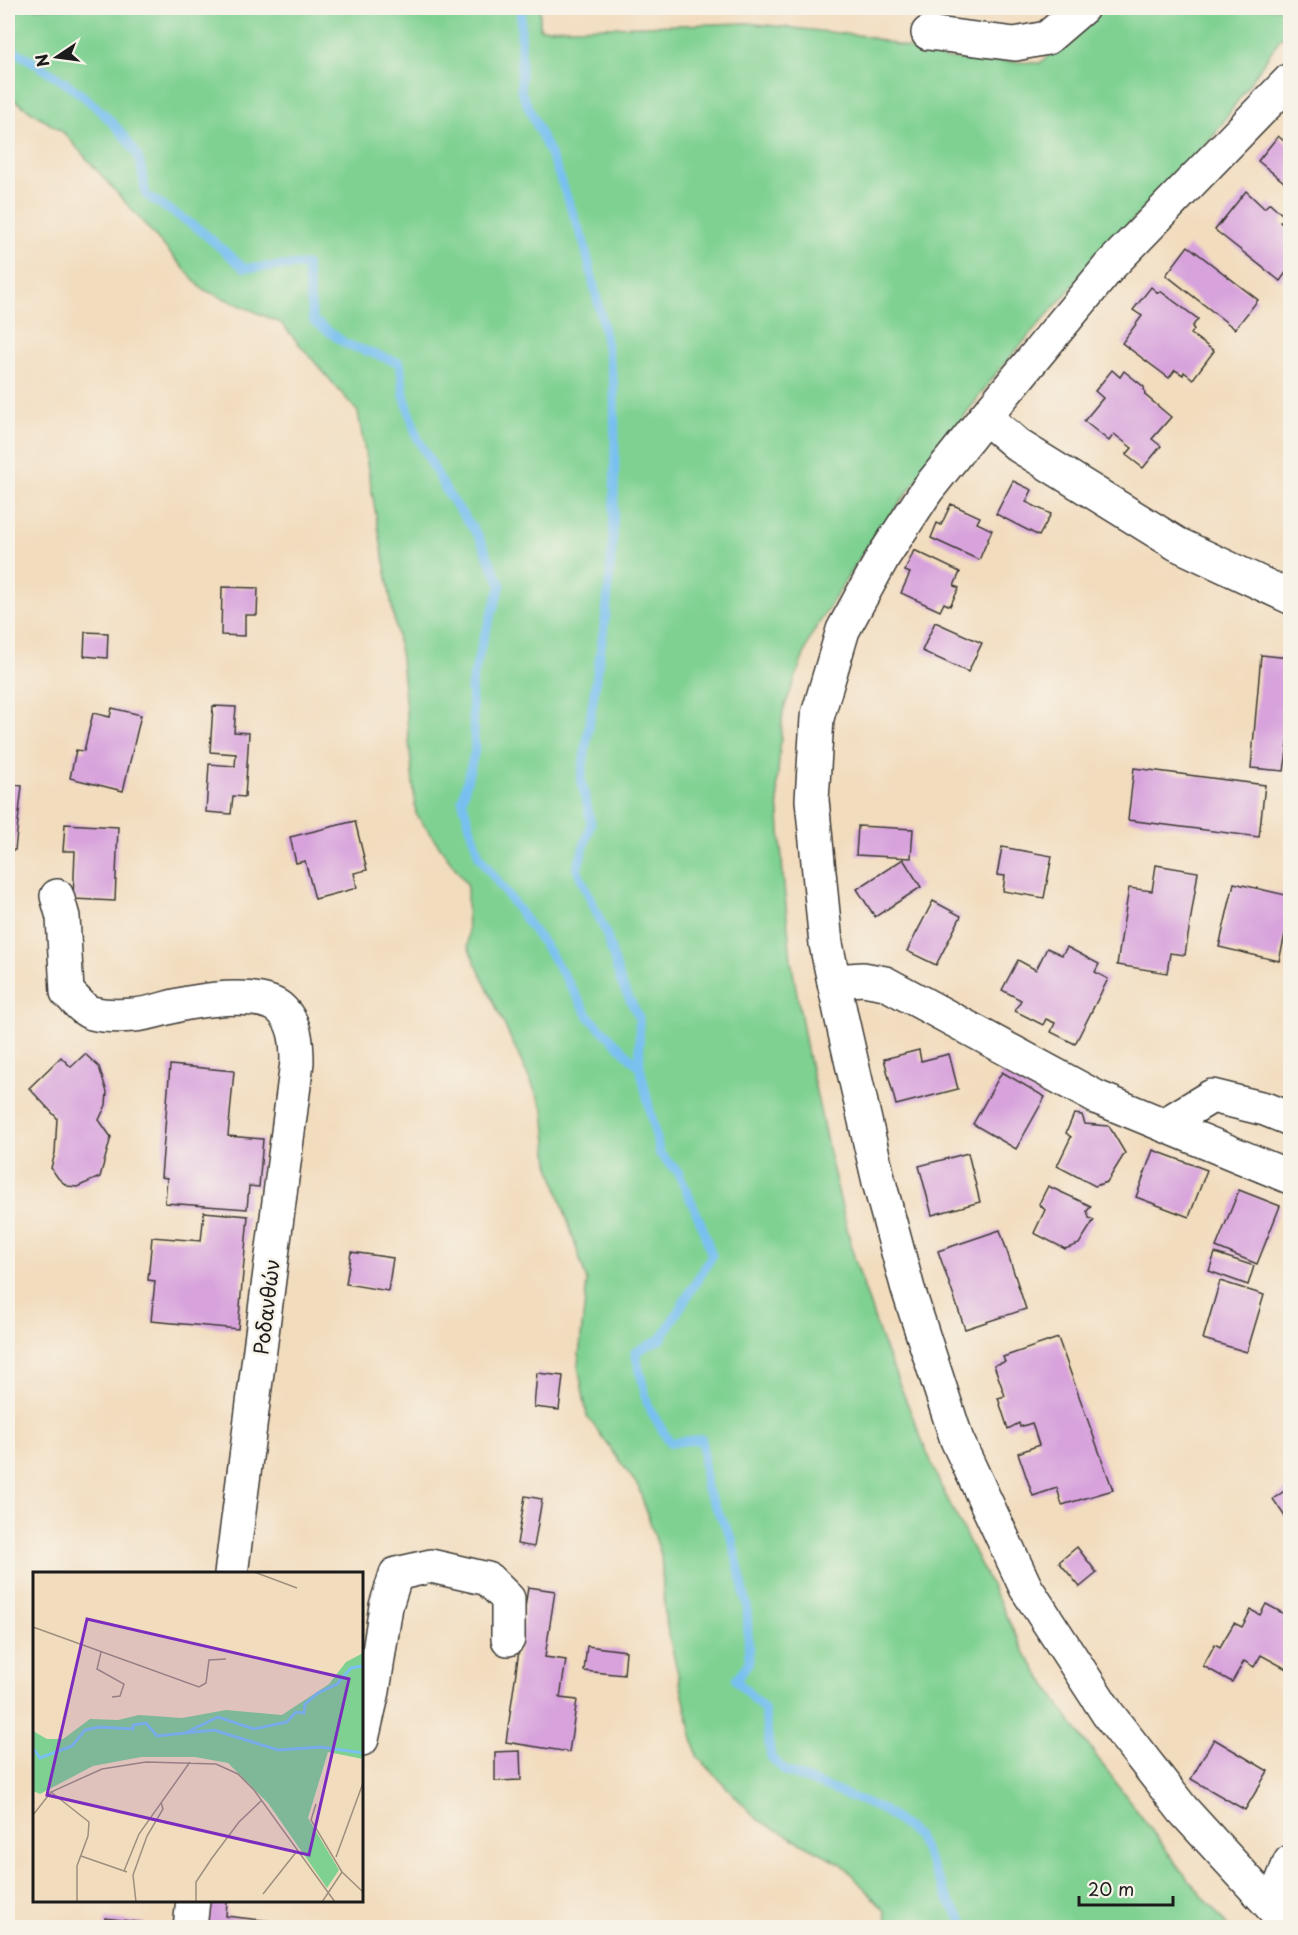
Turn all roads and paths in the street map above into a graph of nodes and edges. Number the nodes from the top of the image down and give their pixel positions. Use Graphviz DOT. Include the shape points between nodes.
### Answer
graph roads {
  1 [pos="1082,8"];
  2 [pos="928,33"];
  3 [pos="1289,84"];
  4 [pos="985,417"];
  5 [pos="1290,597"];
  6 [pos="57,897"];
  7 [pos="834,981"];
  8 [pos="1290,1119"];
  9 [pos="1164,1125"];
  10 [pos="1290,1177"];
  11 [pos="231,1572"];
  12 [pos="508,1639"];
  13 [pos="363,1735"];
  14 [pos="1290,1862"];
  15 [pos="193,1902"];
  16 [pos="1281,1915"];
  17 [pos="190,1928"];
  1 -- 2 [label="street" via="1047,38 1015,44"];
  3 -- 4 [label="street" via="1109,267"];
  4 -- 5 [label="street" via="1019,446 1177,544"];
  4 -- 7 [label="street" via="927,490 883,557 843,630 817,718 812,800 826,944"];
  6 -- 11 [label="street, Ροδανθών" via="63,917 67,992 90,1013 134,1015 189,1002 260,1000 282,1009 297,1040 292,1107"];
  7 -- 9 [label="street" via="863,979 885,983 1085,1092"];
  7 -- 16 [label="street" via="879,1182 908,1289 957,1440 1026,1588 1108,1714 1183,1810"];
  8 -- 9 [label="street" via="1212,1096"];
  9 -- 10 [label="street"];
  12 -- 13 [label="street" via="508,1599 488,1579 431,1566 396,1574 386,1606"];
  14 -- 16 [label="street"];
  15 -- 17 [label="street"];
}
